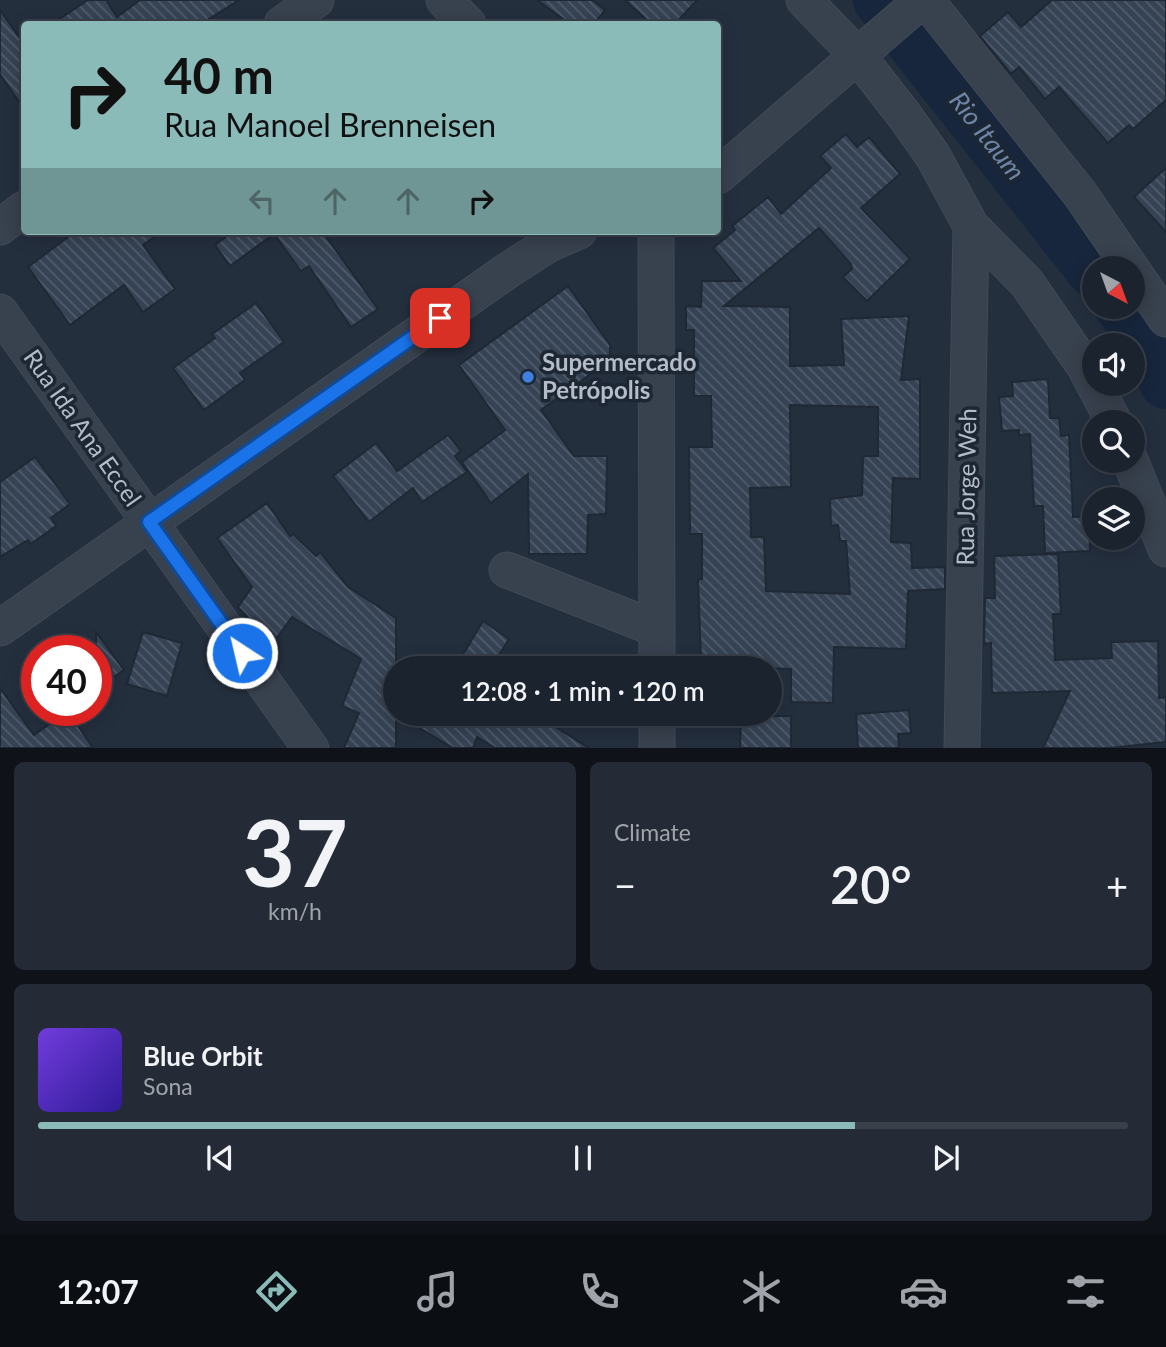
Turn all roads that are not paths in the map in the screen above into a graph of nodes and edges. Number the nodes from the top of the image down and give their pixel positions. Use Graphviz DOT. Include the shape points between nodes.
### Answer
graph roads {
  1 [pos="316,0"];
  2 [pos="444,0"];
  3 [pos="804,0"];
  4 [pos="920,3"];
  5 [pos="286,21"];
  6 [pos="465,21"];
  7 [pos="858,56"];
  8 [pos="721,173"];
  9 [pos="21,211"];
  10 [pos="971,226"];
  11 [pos="0,227"];
  12 [pos="570,235"];
  13 [pos="656,235"];
  14 [pos="0,312"];
  15 [pos="1166,319"];
  16 [pos="1108,410"];
  17 [pos="1135,473"];
  18 [pos="149,522"];
  19 [pos="1166,549"];
  20 [pos="507,570"];
  21 [pos="0,628"];
  22 [pos="657,629"];
  23 [pos="657,656"];
  24 [pos="657,726"];
  25 [pos="311,748"];
  26 [pos="657,748"];
  27 [pos="962,748"];
  1 -- 5 [label="street"];
  2 -- 6 [label="street"];
  3 -- 7 [label="street"];
  4 -- 7 [label="street"];
  4 -- 15 [label="street" via="1080,194"];
  7 -- 8 [label="street"];
  7 -- 10 [label="street" via="933,156"];
  9 -- 11 [label="street"];
  10 -- 16 [label="street" via="1027,283 1085,367"];
  10 -- 27 [label="street, Rua Jorge Weh"];
  12 -- 18 [label="street" via="507,271"];
  13 -- 22 [label="street"];
  14 -- 18 [label="street, Rua Ida Ana Eccel"];
  17 -- 19 [label="street"];
  18 -- 21 [label="street"];
  18 -- 25 [label="street, Rua Ida Ana Eccel"];
  20 -- 22 [label="street"];
  22 -- 23 [label="street"];
  24 -- 26 [label="street"];
}
